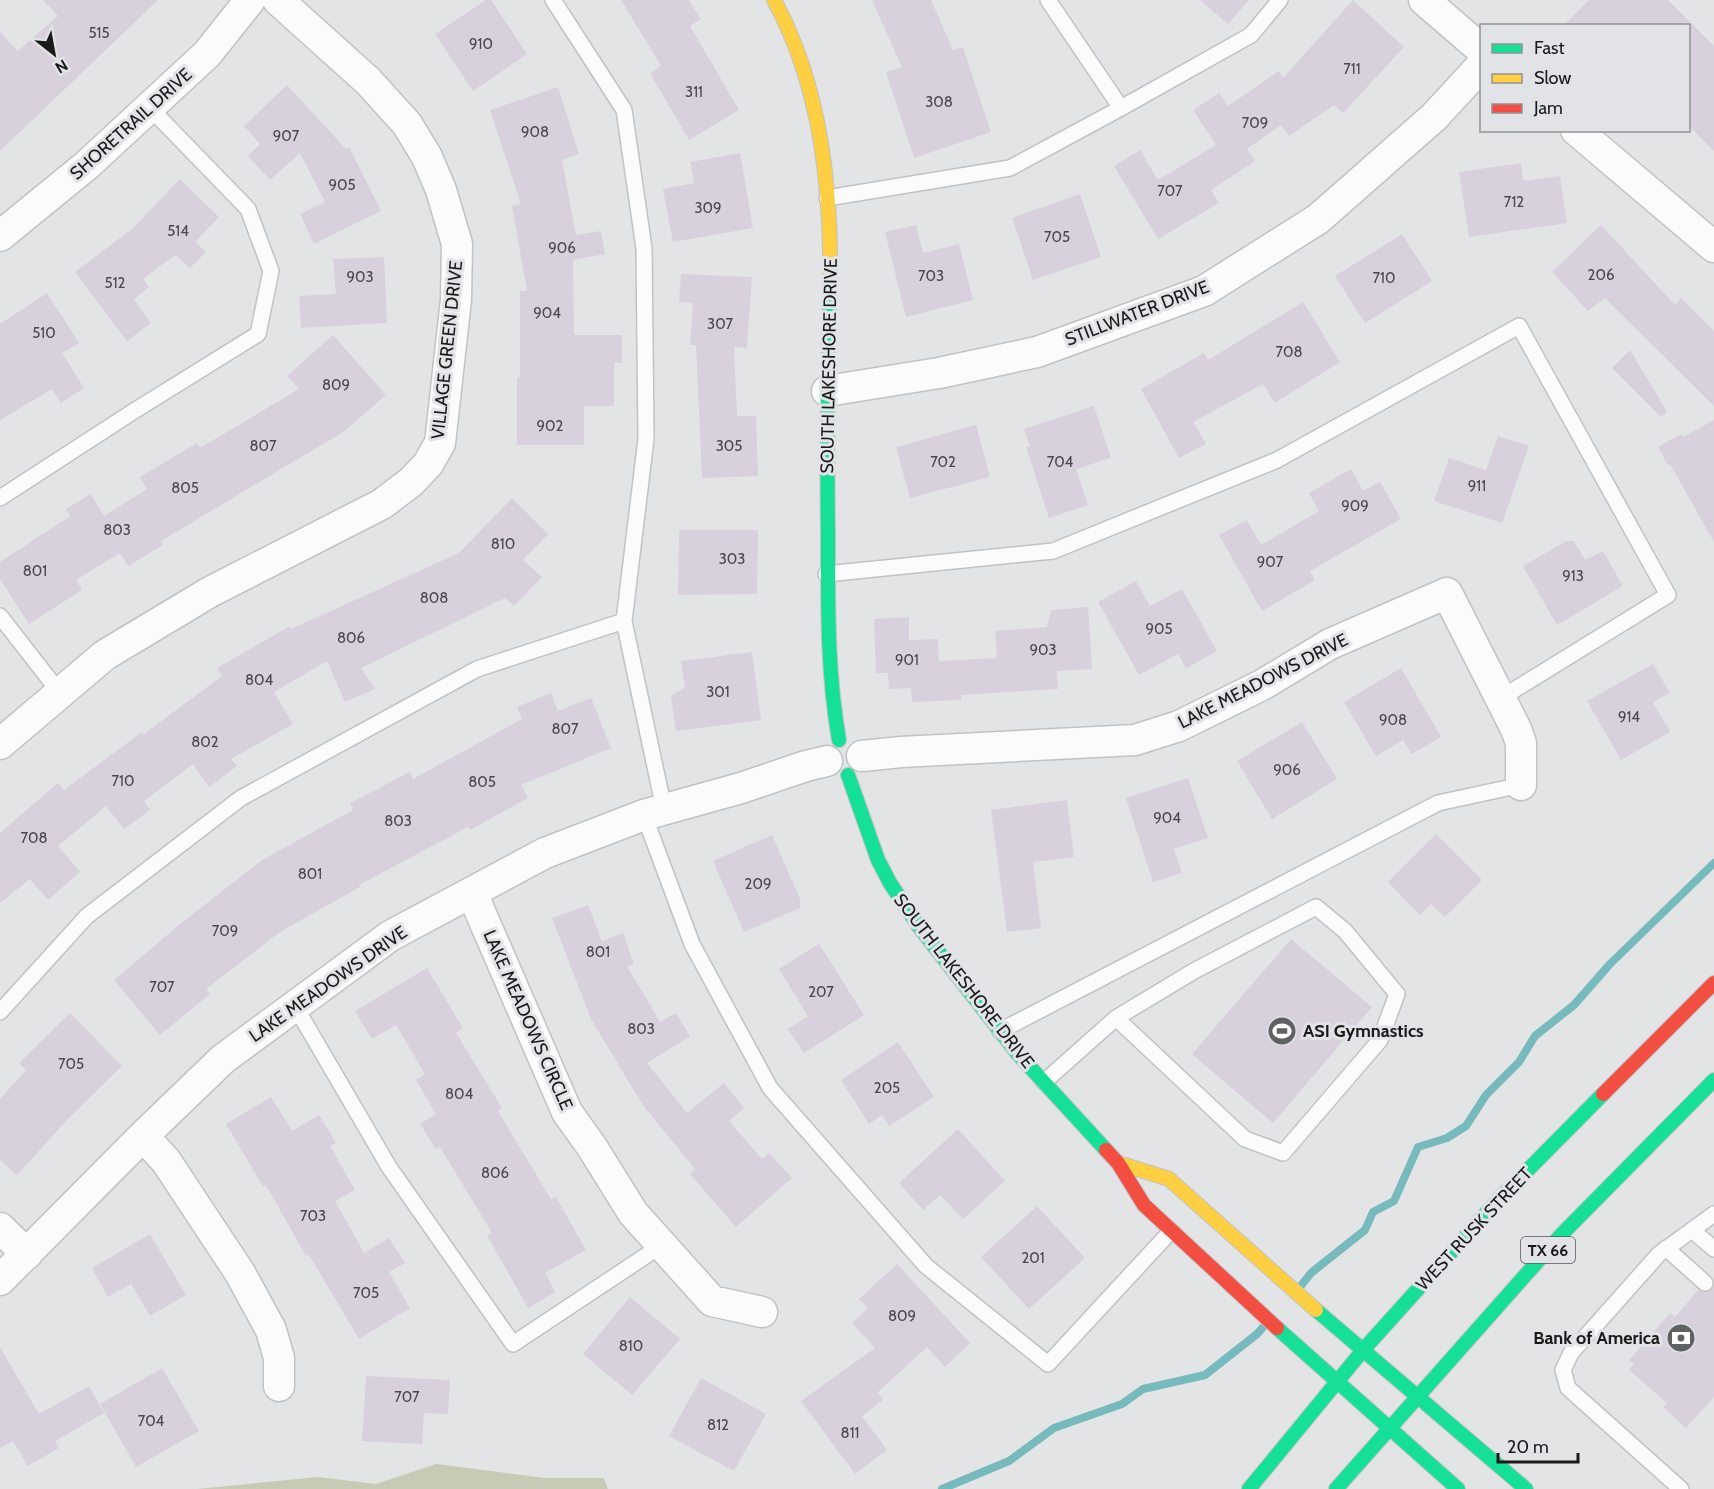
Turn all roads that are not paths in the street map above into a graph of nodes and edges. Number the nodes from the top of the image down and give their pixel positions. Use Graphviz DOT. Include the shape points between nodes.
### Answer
graph roads {
  1 [pos="250,0"];
  2 [pos="278,0"];
  3 [pos="553,0"];
  4 [pos="774,0"];
  5 [pos="1048,0"];
  6 [pos="1280,0"];
  7 [pos="1424,0"];
  8 [pos="1480,48"];
  9 [pos="1480,67"];
  10 [pos="150,108"];
  11 [pos="1121,108"];
  12 [pos="1578,132"];
  13 [pos="827,198"];
  14 [pos="0,236"];
  15 [pos="1714,247"];
  16 [pos="827,391"];
  17 [pos="0,498"];
  18 [pos="826,574"];
  19 [pos="0,616"];
  20 [pos="624,621"];
  21 [pos="60,693"];
  22 [pos="1501,698"];
  23 [pos="0,744"];
  24 [pos="848,753"];
  25 [pos="1521,785"];
  26 [pos="654,812"];
  27 [pos="472,893"];
  28 [pos="1714,983"];
  29 [pos="295,1006"];
  30 [pos="0,1012"];
  31 [pos="1116,1018"];
  32 [pos="1000,1031"];
  33 [pos="1714,1080"];
  34 [pos="1044,1082"];
  35 [pos="1702,1092"];
  36 [pos="1714,1104"];
  37 [pos="143,1136"];
  38 [pos="1119,1163"];
  39 [pos="1714,1214"];
  40 [pos="0,1228"];
  41 [pos="1692,1230"];
  42 [pos="1171,1231"];
  43 [pos="662,1245"];
  44 [pos="1666,1248"];
  45 [pos="1714,1249"];
  46 [pos="27,1254"];
  47 [pos="0,1280"];
  48 [pos="1705,1283"];
  49 [pos="762,1312"];
  50 [pos="1364,1349"];
  51 [pos="1337,1381"];
  52 [pos="279,1386"];
  53 [pos="1420,1396"];
  54 [pos="1391,1428"];
  55 [pos="1249,1489"];
  56 [pos="1336,1489"];
  57 [pos="1458,1489"];
  58 [pos="1526,1489"];
  59 [pos="1681,1489"];
  1 -- 10 [label="street, SHORETRAIL DRIVE" via="207,54"];
  2 -- 21 [label="street, VILLAGE GREEN DRIVE" via="368,81 407,124 441,190 457,244 456,300 440,443 411,482 382,504 210,592 105,655"];
  3 -- 20 [label="lane" via="624,110 644,248 646,439"];
  4 -- 13 [label="street, SOUTH LAKESHORE DRIVE" via="804,70 824,155"];
  5 -- 11 [label="lane"];
  6 -- 11 [label="lane" via="1251,35"];
  7 -- 8 [label="street"];
  9 -- 16 [label="street, STILLWATER DRIVE" via="1434,117 1317,219 1204,291 1037,352"];
  10 -- 14 [label="street, SHORETRAIL DRIVE"];
  10 -- 17 [label="lane" via="248,209 271,271 258,334"];
  11 -- 13 [label="lane" via="1010,168"];
  12 -- 15 [label="street"];
  13 -- 16 [label="street, SOUTH LAKESHORE DRIVE" via="831,246"];
  16 -- 18 [label="street, SOUTH LAKESHORE DRIVE"];
  18 -- 22 [label="lane" via="1053,551 1277,460 1519,326 1668,595"];
  18 -- 24 [label="street, SOUTH LAKESHORE DRIVE" via="830,677"];
  19 -- 21 [label="lane"];
  20 -- 26 [label="lane"];
  20 -- 30 [label="lane" via="477,669 241,798 87,916"];
  21 -- 23 [label="street, VILLAGE GREEN DRIVE"];
  22 -- 24 [label="street, LAKE MEADOWS DRIVE" via="1447,592 1330,644 1262,685 1179,726 1135,740"];
  22 -- 25 [label="street, LAKE MEADOWS DRIVE" via="1521,743"];
  24 -- 26 [label="street, LAKE MEADOWS DRIVE"];
  24 -- 32 [label="street, SOUTH LAKESHORE DRIVE" via="878,860 890,883"];
  25 -- 32 [label="lane" via="1438,803"];
  26 -- 27 [label="street, LAKE MEADOWS DRIVE" via="545,853"];
  26 -- 42 [label="lane" via="692,944 770,1088 926,1266 1048,1364"];
  27 -- 29 [label="street, LAKE MEADOWS DRIVE" via="390,936"];
  27 -- 43 [label="street, LAKE MEADOWS CIRCLE" via="567,1112 633,1213"];
  28 -- 50 [label="street, WEST RUSK STREET" via="1499,1199"];
  29 -- 37 [label="street, LAKE MEADOWS DRIVE" via="223,1059"];
  29 -- 43 [label="lane" via="389,1167 513,1344"];
  31 -- 31 [label="lane" via="1194,971 1316,907 1345,932 1397,994 1380,1040 1283,1153 1245,1139"];
  31 -- 34 [label="lane"];
  32 -- 34 [label="street, SOUTH LAKESHORE DRIVE"];
  33 -- 35 [label="street, TX 66"];
  34 -- 38 [label="street, SOUTH LAKESHORE DRIVE"];
  35 -- 36 [label="lane"];
  35 -- 53 [label="street, TX 66" via="1561,1235"];
  37 -- 46 [label="street, LAKE MEADOWS DRIVE"];
  37 -- 52 [label="street" via="166,1161 240,1273 271,1330 279,1358"];
  38 -- 42 [label="street, SOUTH LAKESHORE DRIVE" via="1144,1205"];
  38 -- 50 [label="street, SOUTH LAKESHORE DRIVE" via="1169,1179"];
  39 -- 41 [label="lane"];
  40 -- 46 [label="street"];
  41 -- 44 [label="lane"];
  41 -- 45 [label="lane"];
  42 -- 51 [label="street, SOUTH LAKESHORE DRIVE"];
  43 -- 49 [label="street, LAKE MEADOWS CIRCLE" via="712,1301"];
  44 -- 48 [label="lane"];
  44 -- 59 [label="lane" via="1571,1353 1563,1370 1568,1388"];
  46 -- 47 [label="street, LAKE MEADOWS DRIVE"];
  50 -- 51 [label="street, WEST RUSK STREET"];
  50 -- 53 [label="street, SOUTH LAKESHORE DRIVE"];
  51 -- 54 [label="street, SOUTH LAKESHORE DRIVE"];
  51 -- 55 [label="street, WEST RUSK STREET"];
  53 -- 54 [label="street, TX 66"];
  53 -- 58 [label="street, SOUTH LAKESHORE DRIVE"];
  54 -- 56 [label="street, TX 66"];
  54 -- 57 [label="street, SOUTH LAKESHORE DRIVE"];
}
